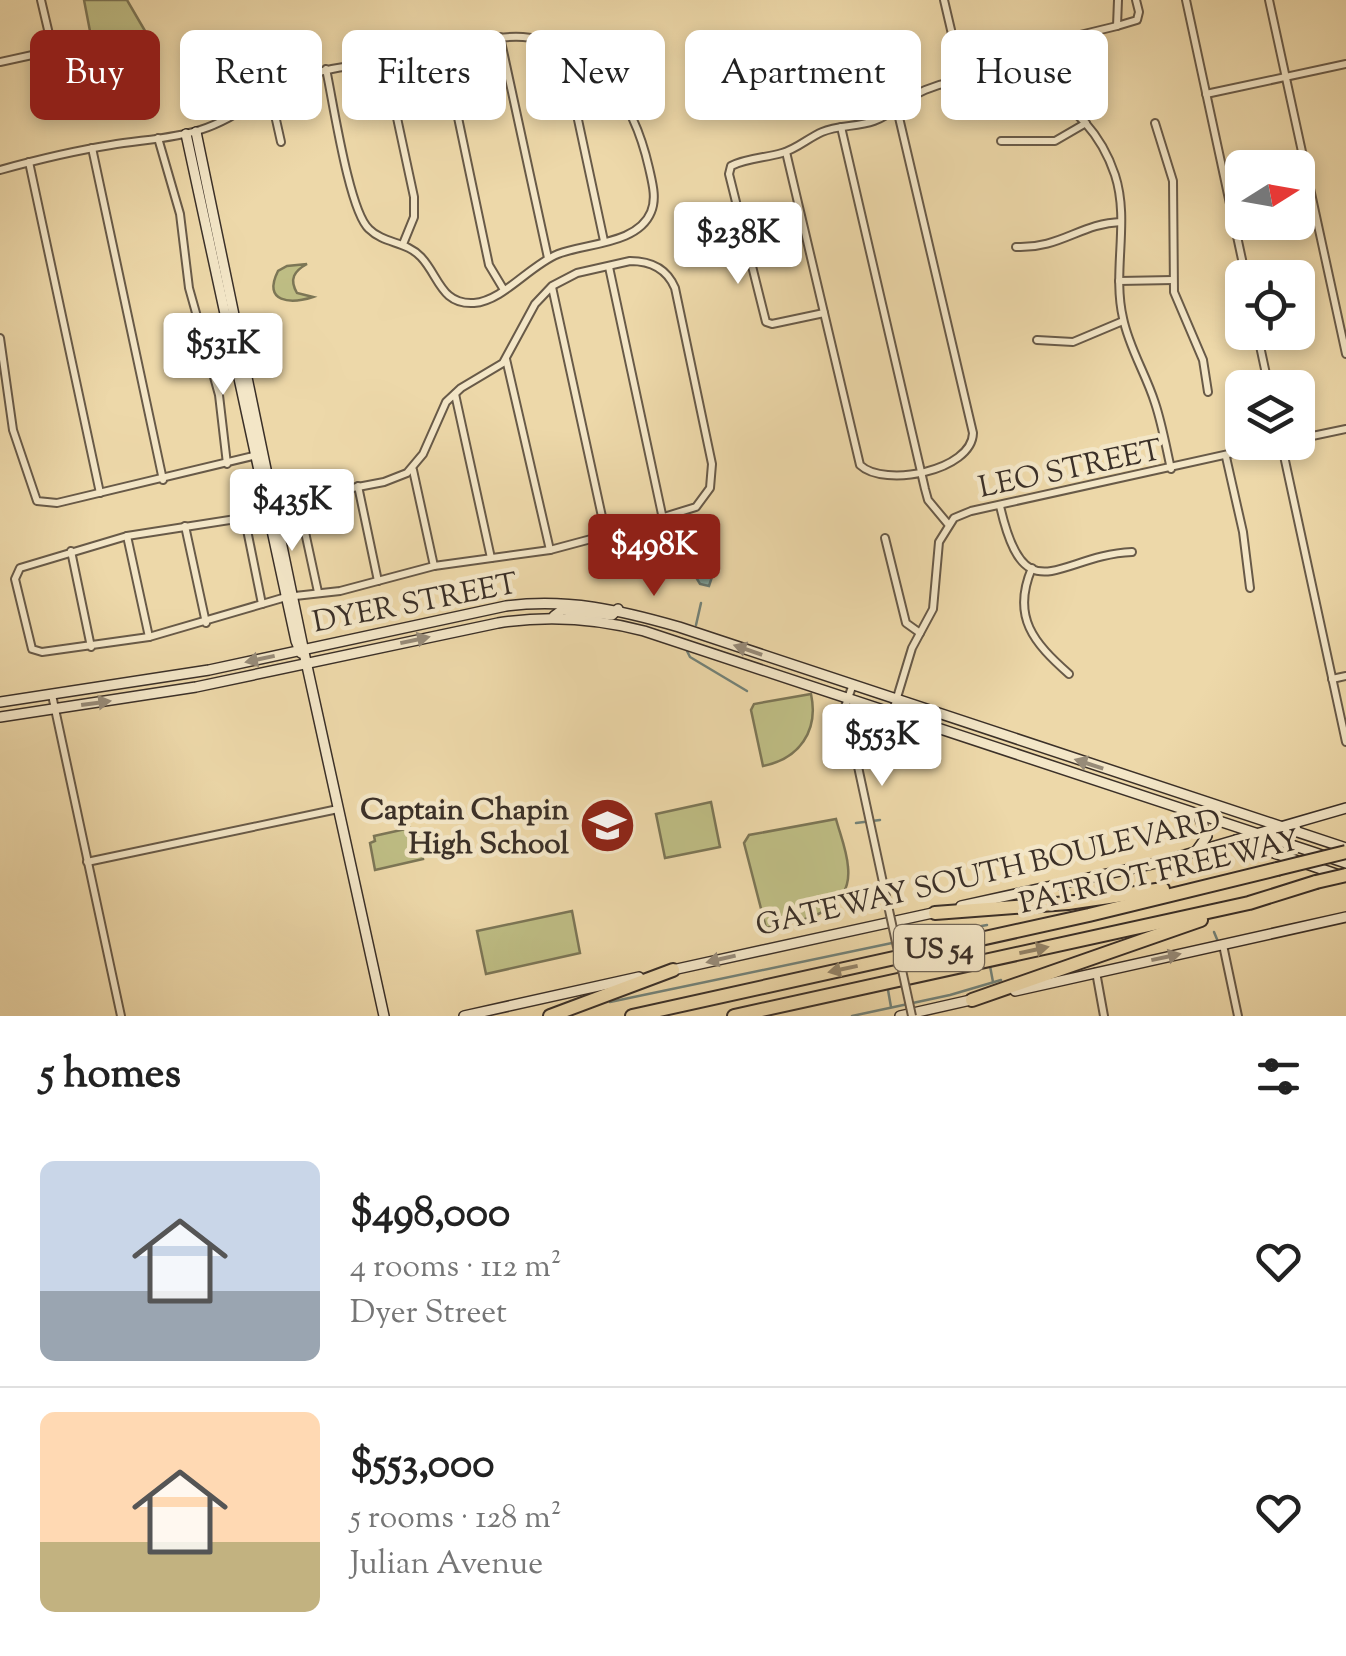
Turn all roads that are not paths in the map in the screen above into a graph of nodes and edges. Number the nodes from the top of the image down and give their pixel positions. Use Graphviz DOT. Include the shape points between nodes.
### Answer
graph roads {
  1 [pos="42,0"];
  2 [pos="944,0"];
  3 [pos="1118,0"];
  4 [pos="1136,0"];
  5 [pos="1186,0"];
  6 [pos="1269,0"];
  7 [pos="1117,26"];
  8 [pos="48,30"];
  9 [pos="951,30"];
  10 [pos="1101,30"];
  11 [pos="30,56"];
  12 [pos="0,62"];
  13 [pos="1346,64"];
  14 [pos="506,65"];
  15 [pos="342,67"];
  16 [pos="326,69"];
  17 [pos="322,71"];
  18 [pos="1286,77"];
  19 [pos="1206,94"];
  20 [pos="223,120"];
  21 [pos="276,120"];
  22 [pos="398,120"];
  23 [pos="459,120"];
  24 [pos="578,120"];
  25 [pos="634,120"];
  26 [pos="874,120"];
  27 [pos="900,120"];
  28 [pos="1086,122"];
  29 [pos="1155,123"];
  30 [pos="842,127"];
  31 [pos="191,133"];
  32 [pos="158,138"];
  33 [pos="1001,141"];
  34 [pos="281,142"];
  35 [pos="92,148"];
  36 [pos="786,152"];
  37 [pos="29,162"];
  38 [pos="0,170"];
  39 [pos="1121,222"];
  40 [pos="604,241"];
  41 [pos="403,244"];
  42 [pos="1016,247"];
  43 [pos="548,258"];
  44 [pos="1242,260"];
  45 [pos="609,267"];
  46 [pos="1173,280"];
  47 [pos="1119,281"];
  48 [pos="552,286"];
  49 [pos="504,290"];
  50 [pos="824,313"];
  51 [pos="1123,321"];
  52 [pos="0,338"];
  53 [pos="1037,340"];
  54 [pos="1346,354"];
  55 [pos="506,360"];
  56 [pos="1208,392"];
  57 [pos="455,394"];
  58 [pos="1346,429"];
  59 [pos="1315,435"];
  60 [pos="259,455"];
  61 [pos="1225,457"];
  62 [pos="1227,460"];
  63 [pos="1286,460"];
  64 [pos="227,464"];
  65 [pos="412,470"];
  66 [pos="1171,470"];
  67 [pos="921,473"];
  68 [pos="164,480"];
  69 [pos="358,486"];
  70 [pos="100,494"];
  71 [pos="1000,506"];
  72 [pos="300,509"];
  73 [pos="272,515"];
  74 [pos="663,519"];
  75 [pos="245,520"];
  76 [pos="948,524"];
  77 [pos="185,526"];
  78 [pos="127,536"];
  79 [pos="606,536"];
  80 [pos="885,538"];
  81 [pos="70,550"];
  82 [pos="550,550"];
  83 [pos="1132,552"];
  84 [pos="491,558"];
  85 [pos="434,566"];
  86 [pos="1032,568"];
  87 [pos="378,581"];
  88 [pos="1250,588"];
  89 [pos="318,592"];
  90 [pos="290,596"];
  91 [pos="262,604"];
  92 [pos="618,609"];
  93 [pos="552,618"];
  94 [pos="206,623"];
  95 [pos="920,634"];
  96 [pos="149,637"];
  97 [pos="91,647"];
  98 [pos="304,655"];
  99 [pos="789,664"];
  100 [pos="1069,674"];
  101 [pos="1346,676"];
  102 [pos="786,679"];
  103 [pos="1332,679"];
  104 [pos="853,684"];
  105 [pos="52,695"];
  106 [pos="848,698"];
  107 [pos="896,700"];
  108 [pos="0,702"];
  109 [pos="54,709"];
  110 [pos="892,714"];
  111 [pos="0,717"];
  112 [pos="1346,742"];
  113 [pos="1128,777"];
  114 [pos="1123,791"];
  115 [pos="339,808"];
  116 [pos="1346,808"];
  117 [pos="1197,815"];
  118 [pos="1282,827"];
  119 [pos="1259,834"];
  120 [pos="1236,840"];
  121 [pos="1346,850"];
  122 [pos="1193,854"];
  123 [pos="88,862"];
  124 [pos="1346,864"];
  125 [pos="1245,876"];
  126 [pos="1346,876"];
  127 [pos="1249,903"];
  128 [pos="935,913"];
  129 [pos="1346,917"];
  130 [pos="1223,945"];
  131 [pos="673,970"];
  132 [pos="1096,972"];
  133 [pos="972,1000"];
  134 [pos="121,1016"];
  135 [pos="384,1016"];
  136 [pos="464,1016"];
  137 [pos="550,1016"];
  138 [pos="632,1016"];
  139 [pos="734,1016"];
  140 [pos="900,1016"];
  141 [pos="912,1016"];
  142 [pos="1104,1016"];
  143 [pos="1238,1016"];
  1 -- 8 [label="street"];
  2 -- 9 [label="street"];
  3 -- 7 [label="street"];
  4 -- 7 [label="street" via="1137,20"];
  5 -- 19 [label="street"];
  6 -- 18 [label="street"];
  7 -- 10 [label="street"];
  11 -- 12 [label="street"];
  13 -- 18 [label="street"];
  14 -- 43 [label="street"];
  15 -- 16 [label="street"];
  16 -- 17 [label="street"];
  16 -- 41 [label="street" via="359,215 376,234"];
  18 -- 19 [label="street"];
  18 -- 54 [label="street"];
  19 -- 44 [label="street"];
  20 -- 31 [label="street"];
  21 -- 34 [label="street"];
  22 -- 41 [label="street" via="414,197"];
  23 -- 49 [label="street" via="489,265"];
  24 -- 40 [label="street"];
  25 -- 40 [label="street" via="654,194 651,213 637,231"];
  26 -- 30 [label="street"];
  27 -- 67 [label="street" via="973,432 967,450"];
  28 -- 33 [label="street" via="1056,140"];
  28 -- 39 [label="street" via="1116,178"];
  29 -- 46 [label="street" via="1173,181"];
  30 -- 36 [label="street"];
  30 -- 67 [label="street"];
  31 -- 32 [label="street"];
  31 -- 60 [label="main road"];
  32 -- 35 [label="street"];
  32 -- 64 [label="street" via="219,395"];
  35 -- 37 [label="street"];
  35 -- 68 [label="street"];
  36 -- 50 [label="street"];
  36 -- 50 [label="street" via="730,166 729,174 766,322"];
  37 -- 38 [label="street"];
  37 -- 70 [label="street"];
  39 -- 42 [label="street" via="1051,245"];
  39 -- 47 [label="street"];
  40 -- 43 [label="street"];
  41 -- 49 [label="street" via="455,300 478,302"];
  43 -- 49 [label="street"];
  45 -- 48 [label="street"];
  45 -- 74 [label="street"];
  45 -- 74 [label="street" via="630,261 656,266 672,281 679,307 714,476 696,507"];
  46 -- 47 [label="street"];
  46 -- 56 [label="street"];
  47 -- 51 [label="street"];
  48 -- 55 [label="street"];
  48 -- 79 [label="street"];
  50 -- 67 [label="street" via="860,465 873,474"];
  51 -- 53 [label="street" via="1073,342"];
  51 -- 66 [label="street" via="1156,404"];
  52 -- 70 [label="street" via="12,430 34,498 57,503"];
  55 -- 57 [label="street"];
  55 -- 82 [label="street"];
  57 -- 65 [label="street"];
  57 -- 84 [label="street"];
  58 -- 59 [label="street"];
  60 -- 64 [label="street"];
  60 -- 73 [label="main road"];
  61 -- 66 [label="street, LEO STREET"];
  62 -- 88 [label="street"];
  63 -- 103 [label="street"];
  64 -- 68 [label="street"];
  65 -- 69 [label="street"];
  65 -- 85 [label="street"];
  66 -- 71 [label="street, LEO STREET"];
  67 -- 76 [label="street" via="928,500"];
  68 -- 70 [label="street"];
  69 -- 72 [label="street"];
  69 -- 87 [label="street"];
  71 -- 76 [label="street, LEO STREET"];
  71 -- 86 [label="street" via="1010,546"];
  72 -- 73 [label="street"];
  72 -- 89 [label="street"];
  73 -- 75 [label="street"];
  73 -- 90 [label="main road"];
  74 -- 79 [label="street"];
  75 -- 77 [label="street"];
  75 -- 91 [label="street"];
  76 -- 95 [label="street, LEO STREET" via="936,554 933,609"];
  77 -- 78 [label="street"];
  77 -- 94 [label="street"];
  78 -- 81 [label="street"];
  78 -- 96 [label="street"];
  79 -- 82 [label="street"];
  80 -- 95 [label="street" via="906,622"];
  81 -- 97 [label="street"];
  81 -- 97 [label="street" via="20,568 18,595 32,649"];
  82 -- 84 [label="street"];
  83 -- 86 [label="street" via="1056,572"];
  84 -- 85 [label="street"];
  85 -- 87 [label="street"];
  86 -- 100 [label="street" via="1024,602 1030,631"];
  87 -- 89 [label="street"];
  89 -- 90 [label="street"];
  90 -- 91 [label="street"];
  90 -- 98 [label="main road"];
  91 -- 94 [label="street"];
  92 -- 93 [label="main road" via="612,615 562,610"];
  92 -- 98 [label="main road, DYER STREET" via="566,602 506,606"];
  99 -- 92 [label="main road, DYER STREET, one-way"];
  98 -- 93 [label="main road, DYER STREET, one-way"];
  93 -- 102 [label="main road, DYER STREET" via="626,626"];
  94 -- 96 [label="street"];
  95 -- 107 [label="street, LEO STREET"];
  96 -- 97 [label="street"];
  98 -- 105 [label="main road, DYER STREET, one-way"];
  109 -- 98 [label="main road, DYER STREET, one-way" via="196,687"];
  98 -- 115 [label="main road"];
  99 -- 102 [label="main road"];
  99 -- 104 [label="main road, DYER STREET"];
  101 -- 103 [label="street"];
  102 -- 106 [label="main road, DYER STREET"];
  103 -- 112 [label="street"];
  104 -- 106 [label="street"];
  104 -- 107 [label="main road, DYER STREET"];
  105 -- 108 [label="main road, DYER STREET"];
  105 -- 109 [label="street"];
  106 -- 110 [label="main road, DYER STREET"];
  106 -- 141 [label="street, bridge" via="832,744 857,762"];
  107 -- 110 [label="street, LEO STREET"];
  113 -- 107 [label="main road, DYER STREET, one-way"];
  109 -- 111 [label="main road, DYER STREET"];
  109 -- 123 [label="street"];
  110 -- 114 [label="main road, DYER STREET"];
  113 -- 114 [label="main road"];
  113 -- 118 [label="main road, DYER STREET"];
  114 -- 117 [label="main road, DYER STREET"];
  115 -- 123 [label="street"];
  115 -- 135 [label="main road"];
  116 -- 118 [label="main road, GATEWAY SOUTH BOULEVARD"];
  117 -- 119 [label="main road, DYER STREET"];
  117 -- 122 [label="main road" via="1207,836"];
  118 -- 119 [label="main road, GATEWAY SOUTH BOULEVARD"];
  118 -- 121 [label="main road, DYER STREET"];
  119 -- 120 [label="main road, GATEWAY SOUTH BOULEVARD"];
  119 -- 124 [label="main road, DYER STREET"];
  120 -- 122 [label="main road, GATEWAY SOUTH BOULEVARD"];
  120 -- 126 [label="main road"];
  121 -- 125 [label="highway, PATRIOT FREEWAY / US 54, bridge"];
  122 -- 128 [label="main road, GATEWAY SOUTH BOULEVARD"];
  123 -- 134 [label="street"];
  125 -- 128 [label="highway" via="1068,903"];
  125 -- 138 [label="highway, PATRIOT FREEWAY / US 54, one-way"];
  126 -- 127 [label="highway, PATRIOT FREEWAY / US 54, bridge"];
  127 -- 133 [label="highway"];
  139 -- 127 [label="highway, PATRIOT FREEWAY / US 54, one-way"];
  128 -- 131 [label="main road, GATEWAY SOUTH BOULEVARD, one-way"];
  129 -- 130 [label="main road"];
  132 -- 130 [label="main road, one-way"];
  130 -- 143 [label="street"];
  131 -- 136 [label="main road, GATEWAY SOUTH BOULEVARD"];
  131 -- 137 [label="highway"];
  132 -- 133 [label="main road"];
  132 -- 142 [label="street"];
  133 -- 140 [label="main road"];
}
